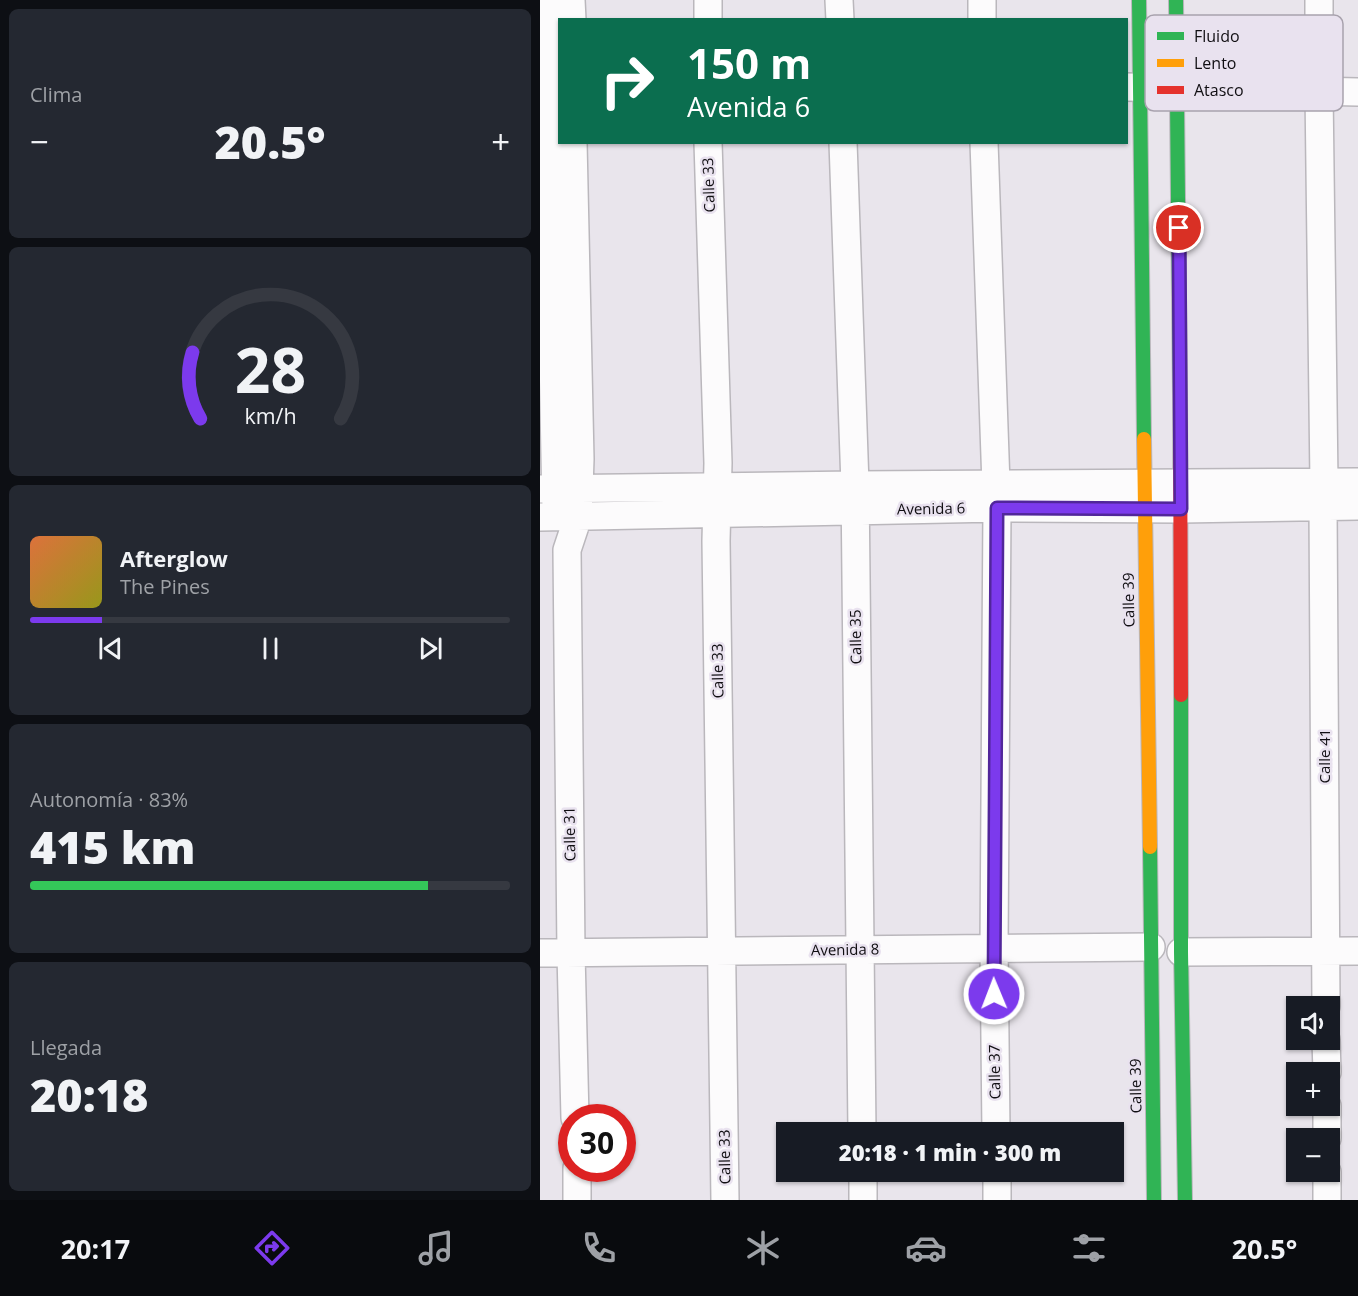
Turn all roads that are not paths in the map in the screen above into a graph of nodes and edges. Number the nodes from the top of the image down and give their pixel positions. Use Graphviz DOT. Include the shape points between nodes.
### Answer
graph roads {
  1 [pos="546,0"];
  2 [pos="571,0"];
  3 [pos="708,0"];
  4 [pos="839,0"];
  5 [pos="982,0"];
  6 [pos="1139,0"];
  7 [pos="1176,0"];
  8 [pos="1319,0"];
  9 [pos="1176,15"];
  10 [pos="1319,15"];
  11 [pos="572,18"];
  12 [pos="708,18"];
  13 [pos="840,18"];
  14 [pos="982,18"];
  15 [pos="1133,86"];
  16 [pos="1343,92"];
  17 [pos="1358,92"];
  18 [pos="549,94"];
  19 [pos="1177,111"];
  20 [pos="1318,111"];
  21 [pos="573,144"];
  22 [pos="708,144"];
  23 [pos="843,144"];
  24 [pos="984,144"];
  25 [pos="1358,482"];
  26 [pos="558,489"];
  27 [pos="1324,494"];
  28 [pos="996,496"];
  29 [pos="1144,496"];
  30 [pos="1181,496"];
  31 [pos="855,498"];
  32 [pos="717,501"];
  33 [pos="1358,506"];
  34 [pos="558,517"];
  35 [pos="1151,947"];
  36 [pos="994,948"];
  37 [pos="860,950"];
  38 [pos="723,951"];
  39 [pos="1326,951"];
  40 [pos="1358,951"];
  41 [pos="1181,952"];
  42 [pos="540,953"];
  43 [pos="571,953"];
  44 [pos="1326,996"];
  45 [pos="575,1104"];
  46 [pos="862,1122"];
  47 [pos="996,1122"];
  48 [pos="577,1182"];
  49 [pos="863,1182"];
  50 [pos="997,1182"];
  51 [pos="1327,1182"];
  52 [pos="577,1200"];
  53 [pos="725,1200"];
  54 [pos="863,1200"];
  55 [pos="997,1200"];
  56 [pos="1154,1200"];
  57 [pos="1185,1200"];
  58 [pos="1327,1200"];
  1 -- 18 [label="street, Calle 31"];
  2 -- 11 [label="street"];
  3 -- 12 [label="street"];
  4 -- 13 [label="street"];
  5 -- 14 [label="street"];
  6 -- 15 [label="main road, Calle 39"];
  7 -- 9 [label="main road"];
  8 -- 10 [label="street, Calle 41"];
  15 -- 29 [label="main road, Calle 39"];
  16 -- 17 [label="street"];
  18 -- 26 [label="street, Calle 31"];
  19 -- 30 [label="main road"];
  20 -- 27 [label="street, Calle 41"];
  21 -- 26 [label="street, Calle 31"];
  22 -- 32 [label="street, Calle 33"];
  23 -- 31 [label="street, Calle 35"];
  24 -- 28 [label="street, Calle 37"];
  25 -- 27 [label="street, Avenida 6"];
  26 -- 32 [label="street, Avenida 6"];
  26 -- 34 [label="street, Calle 31"];
  27 -- 30 [label="street, Avenida 6"];
  27 -- 33 [label="street, Avenida 6"];
  27 -- 39 [label="street, Calle 41"];
  28 -- 29 [label="street, Avenida 6"];
  28 -- 31 [label="street, Avenida 6"];
  28 -- 36 [label="street, Calle 37"];
  29 -- 30 [label="street, Avenida 6"];
  29 -- 35 [label="main road, Calle 39"];
  30 -- 41 [label="main road"];
  31 -- 32 [label="street, Avenida 6"];
  31 -- 37 [label="street, Calle 35"];
  32 -- 34 [label="street, Avenida 6"];
  32 -- 38 [label="street, Calle 33"];
  34 -- 43 [label="street, Calle 31" via="567,550"];
  35 -- 36 [label="street, Avenida 8"];
  35 -- 56 [label="main road, Calle 39"];
  36 -- 37 [label="street, Avenida 8"];
  36 -- 47 [label="street, Calle 37"];
  37 -- 38 [label="street, Avenida 8"];
  37 -- 46 [label="street, Calle 35"];
  38 -- 43 [label="street, Avenida 8"];
  38 -- 53 [label="street, Calle 33"];
  39 -- 40 [label="street"];
  39 -- 41 [label="street"];
  39 -- 44 [label="street, Calle 41"];
  41 -- 57 [label="main road"];
  42 -- 43 [label="street, Avenida 8"];
  43 -- 45 [label="street, Calle 31"];
  48 -- 52 [label="street"];
  49 -- 54 [label="street"];
  50 -- 55 [label="street"];
  51 -- 58 [label="street"];
}
